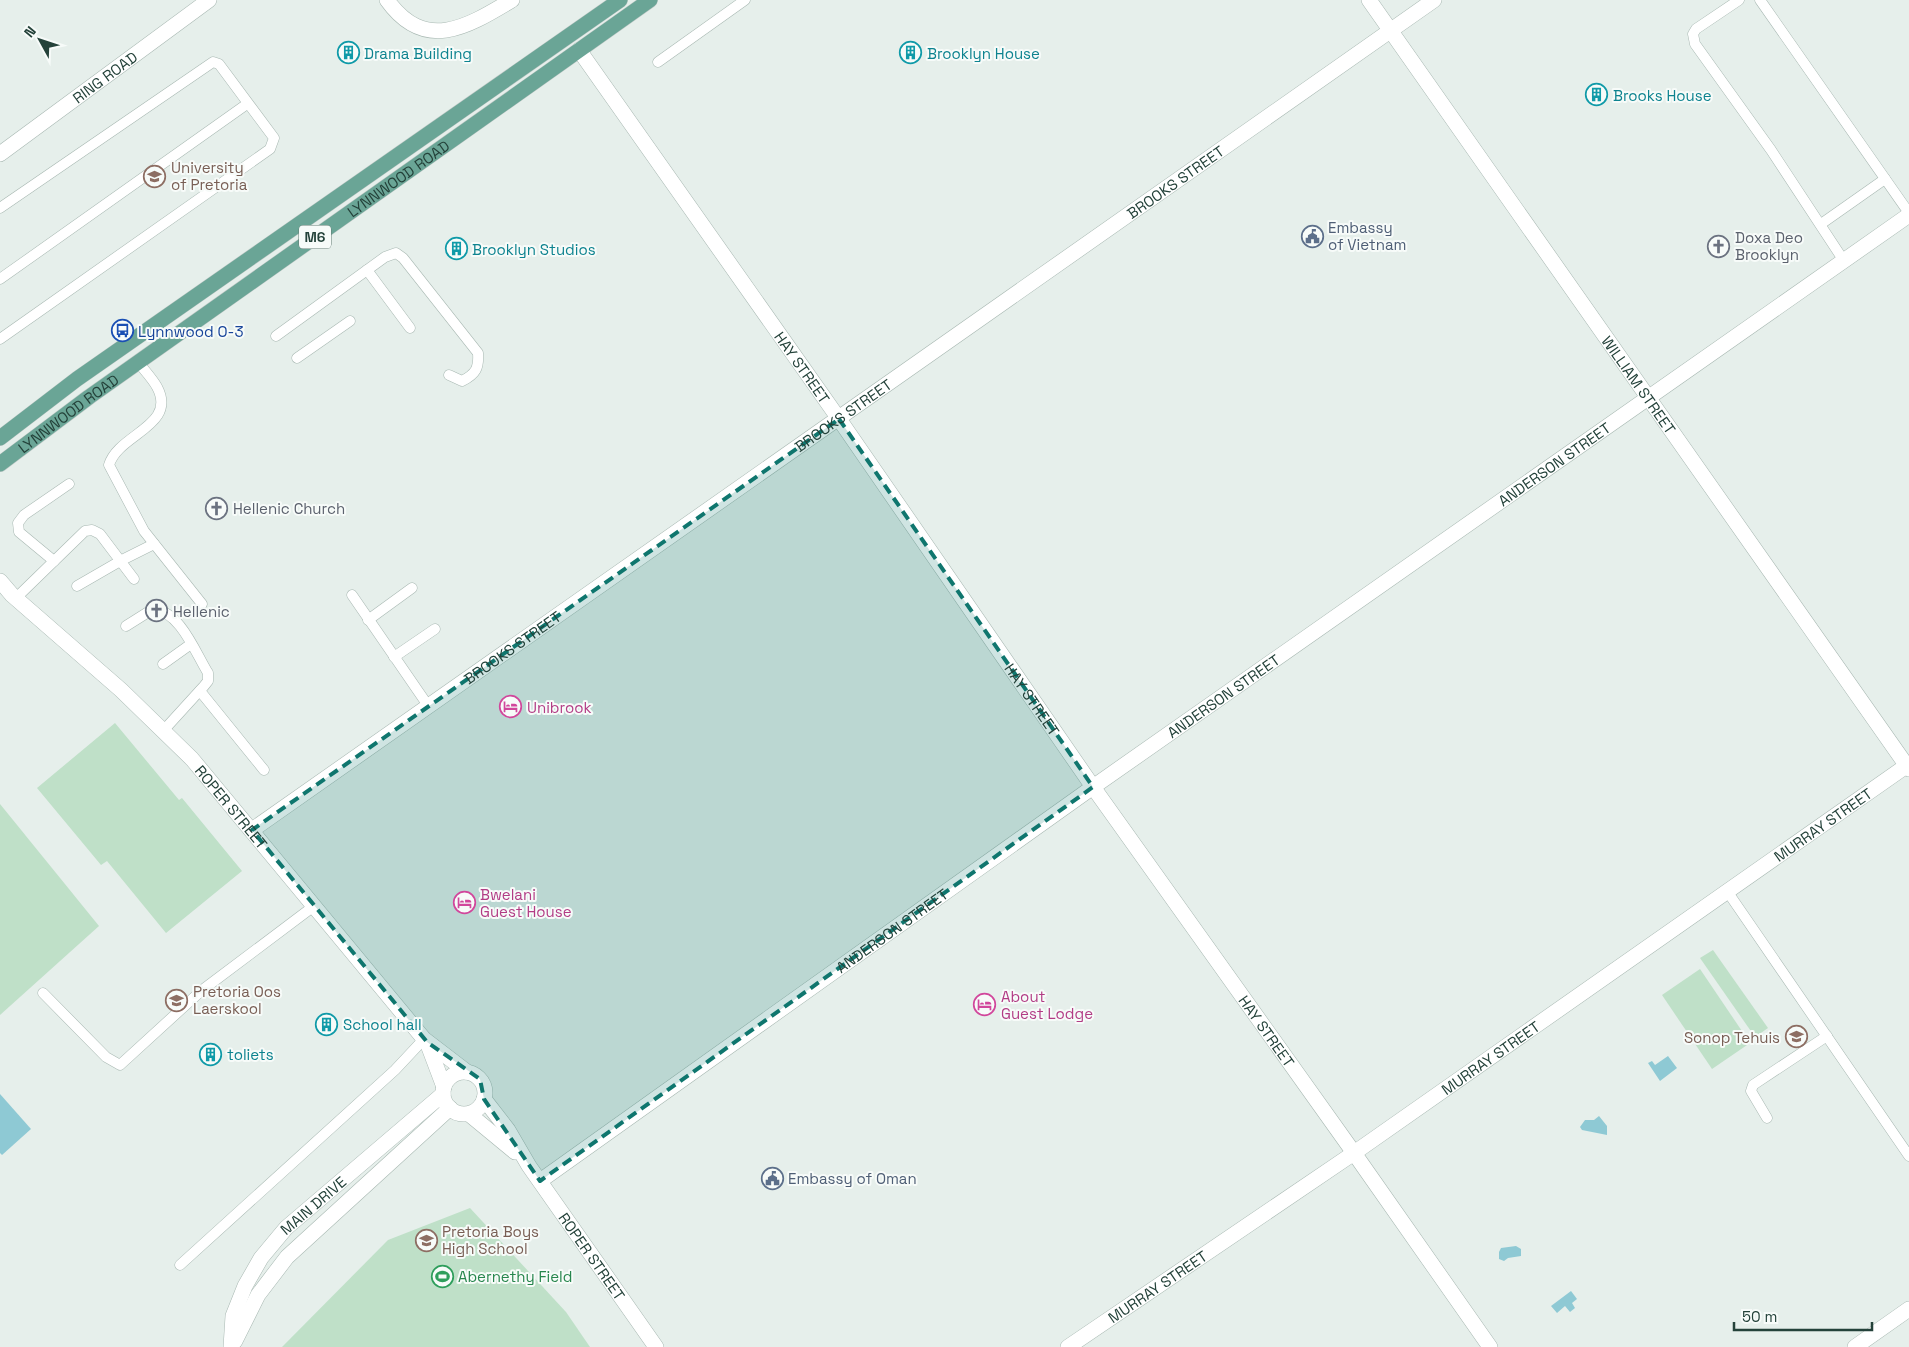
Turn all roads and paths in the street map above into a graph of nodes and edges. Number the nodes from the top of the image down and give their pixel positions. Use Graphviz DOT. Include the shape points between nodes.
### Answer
graph roads {
  1 [pos="209,0"];
  2 [pos="387,0"];
  3 [pos="512,0"];
  4 [pos="620,0"];
  5 [pos="650,0"];
  6 [pos="1369,0"];
  7 [pos="1434,0"];
  8 [pos="1739,0"];
  9 [pos="1760,0"];
  10 [pos="740,1"];
  11 [pos="1392,30"];
  12 [pos="579,50"];
  13 [pos="658,62"];
  14 [pos="247,104"];
  15 [pos="0,154"];
  16 [pos="1885,179"];
  17 [pos="0,208"];
  18 [pos="1909,214"];
  19 [pos="1821,224"];
  20 [pos="1844,261"];
  21 [pos="368,270"];
  22 [pos="0,279"];
  23 [pos="350,322"];
  24 [pos="410,328"];
  25 [pos="276,336"];
  26 [pos="0,339"];
  27 [pos="297,358"];
  28 [pos="138,362"];
  29 [pos="449,375"];
  30 [pos="1649,398"];
  31 [pos="839,419"];
  32 [pos="0,438"];
  33 [pos="0,464"];
  34 [pos="69,484"];
  35 [pos="154,544"];
  36 [pos="122,560"];
  37 [pos="54,561"];
  38 [pos="134,580"];
  39 [pos="0,581"];
  40 [pos="77,586"];
  41 [pos="412,588"];
  42 [pos="9,594"];
  43 [pos="352,595"];
  44 [pos="202,604"];
  45 [pos="368,620"];
  46 [pos="126,626"];
  47 [pos="435,630"];
  48 [pos="191,644"];
  49 [pos="394,657"];
  50 [pos="163,664"];
  51 [pos="200,691"];
  52 [pos="428,707"];
  53 [pos="163,731"];
  54 [pos="1908,766"];
  55 [pos="264,770"];
  56 [pos="1093,787"];
  57 [pos="252,830"];
  58 [pos="1727,891"];
  59 [pos="314,906"];
  60 [pos="43,993"];
  61 [pos="1827,1036"];
  62 [pos="425,1040"];
  63 [pos="467,1072"];
  64 [pos="444,1091"];
  65 [pos="484,1099"];
  66 [pos="450,1108"];
  67 [pos="469,1114"];
  68 [pos="1767,1118"];
  69 [pos="1354,1153"];
  70 [pos="1909,1156"];
  71 [pos="529,1166"];
  72 [pos="540,1181"];
  73 [pos="324,1194"];
  74 [pos="337,1212"];
  75 [pos="180,1265"];
  76 [pos="1909,1309"];
  77 [pos="232,1347"];
  78 [pos="656,1347"];
  79 [pos="1068,1347"];
  80 [pos="1490,1347"];
  81 [pos="1855,1347"];
  1 -- 15 [label="street, RING ROAD"];
  2 -- 3 [label="street" via="412,24 428,30 449,31 473,22"];
  4 -- 32 [label="main road, LYNNWOOD ROAD / M6" via="76,379"];
  5 -- 12 [label="main road, LYNNWOOD ROAD / M6"];
  6 -- 11 [label="street, WILLIAM STREET"];
  7 -- 11 [label="street, BROOKS STREET"];
  8 -- 19 [label="lane" via="1696,29 1693,40"];
  9 -- 16 [label="lane"];
  10 -- 13 [label="lane"];
  11 -- 30 [label="street, WILLIAM STREET"];
  11 -- 31 [label="street, BROOKS STREET"];
  12 -- 28 [label="main road, LYNNWOOD ROAD / M6"];
  12 -- 31 [label="street, HAY STREET"];
  14 -- 17 [label="lane" via="219,64 213,62"];
  14 -- 22 [label="lane"];
  14 -- 26 [label="lane" via="274,138 270,148"];
  16 -- 18 [label="lane"];
  16 -- 19 [label="lane"];
  18 -- 20 [label="street, ANDERSON STREET"];
  19 -- 20 [label="lane"];
  20 -- 30 [label="street, ANDERSON STREET"];
  21 -- 24 [label="lane"];
  21 -- 25 [label="lane"];
  21 -- 29 [label="lane" via="396,253 478,354 479,365 474,376 462,381"];
  23 -- 27 [label="lane"];
  28 -- 33 [label="main road, LYNNWOOD ROAD / M6"];
  28 -- 35 [label="lane" via="157,388 162,405 156,419 118,449 109,466"];
  30 -- 54 [label="street, WILLIAM STREET"];
  30 -- 56 [label="street, ANDERSON STREET"];
  31 -- 52 [label="street, BROOKS STREET"];
  31 -- 56 [label="street, HAY STREET"];
  34 -- 37 [label="lane" via="24,515 18,523 19,532"];
  35 -- 36 [label="lane"];
  35 -- 44 [label="lane"];
  36 -- 37 [label="lane" via="100,534 92,530 85,531"];
  36 -- 38 [label="lane"];
  36 -- 40 [label="lane"];
  37 -- 42 [label="lane"];
  39 -- 42 [label="street, ROPER STREET"];
  41 -- 45 [label="lane"];
  42 -- 53 [label="street, ROPER STREET" via="121,690"];
  43 -- 45 [label="lane"];
  45 -- 49 [label="lane"];
  46 -- 48 [label="lane" via="148,611 160,609 173,618"];
  47 -- 49 [label="lane"];
  48 -- 50 [label="lane"];
  48 -- 51 [label="lane" via="208,673 208,681"];
  49 -- 52 [label="lane"];
  51 -- 53 [label="lane"];
  51 -- 55 [label="lane"];
  52 -- 57 [label="street, BROOKS STREET"];
  53 -- 57 [label="street, ROPER STREET" via="192,759"];
  54 -- 58 [label="street, MURRAY STREET"];
  56 -- 69 [label="street, HAY STREET"];
  56 -- 72 [label="street, ANDERSON STREET"];
  57 -- 59 [label="street, ROPER STREET"];
  58 -- 61 [label="lane"];
  58 -- 69 [label="street, MURRAY STREET"];
  59 -- 60 [label="lane" via="201,991 120,1065 106,1058"];
  59 -- 62 [label="street, ROPER STREET"];
  61 -- 68 [label="lane" via="1754,1085 1751,1091"];
  61 -- 70 [label="lane"];
  62 -- 63 [label="street, ROPER STREET"];
  62 -- 64 [label="street, ROPER STREET"];
  62 -- 75 [label="lane"];
  63 -- 64 [label="street" via="453,1076"];
  63 -- 65 [label="street" via="480,1079"];
  64 -- 66 [label="street"];
  64 -- 73 [label="street, MAIN DRIVE"];
  65 -- 67 [label="street" via="481,1106"];
  65 -- 71 [label="street, ROPER STREET" via="508,1130"];
  66 -- 67 [label="street" via="459,1114"];
  66 -- 74 [label="street, MAIN DRIVE"];
  67 -- 71 [label="street, ROPER STREET"];
  69 -- 79 [label="street, MURRAY STREET"];
  69 -- 80 [label="street, HAY STREET"];
  71 -- 72 [label="street, ROPER STREET"];
  72 -- 78 [label="street, ROPER STREET"];
  73 -- 74 [label="street"];
  73 -- 77 [label="street, MAIN DRIVE" via="286,1228 261,1258 233,1316"];
  74 -- 77 [label="street, MAIN DRIVE" via="287,1258 258,1295"];
  76 -- 81 [label="street"];
}
